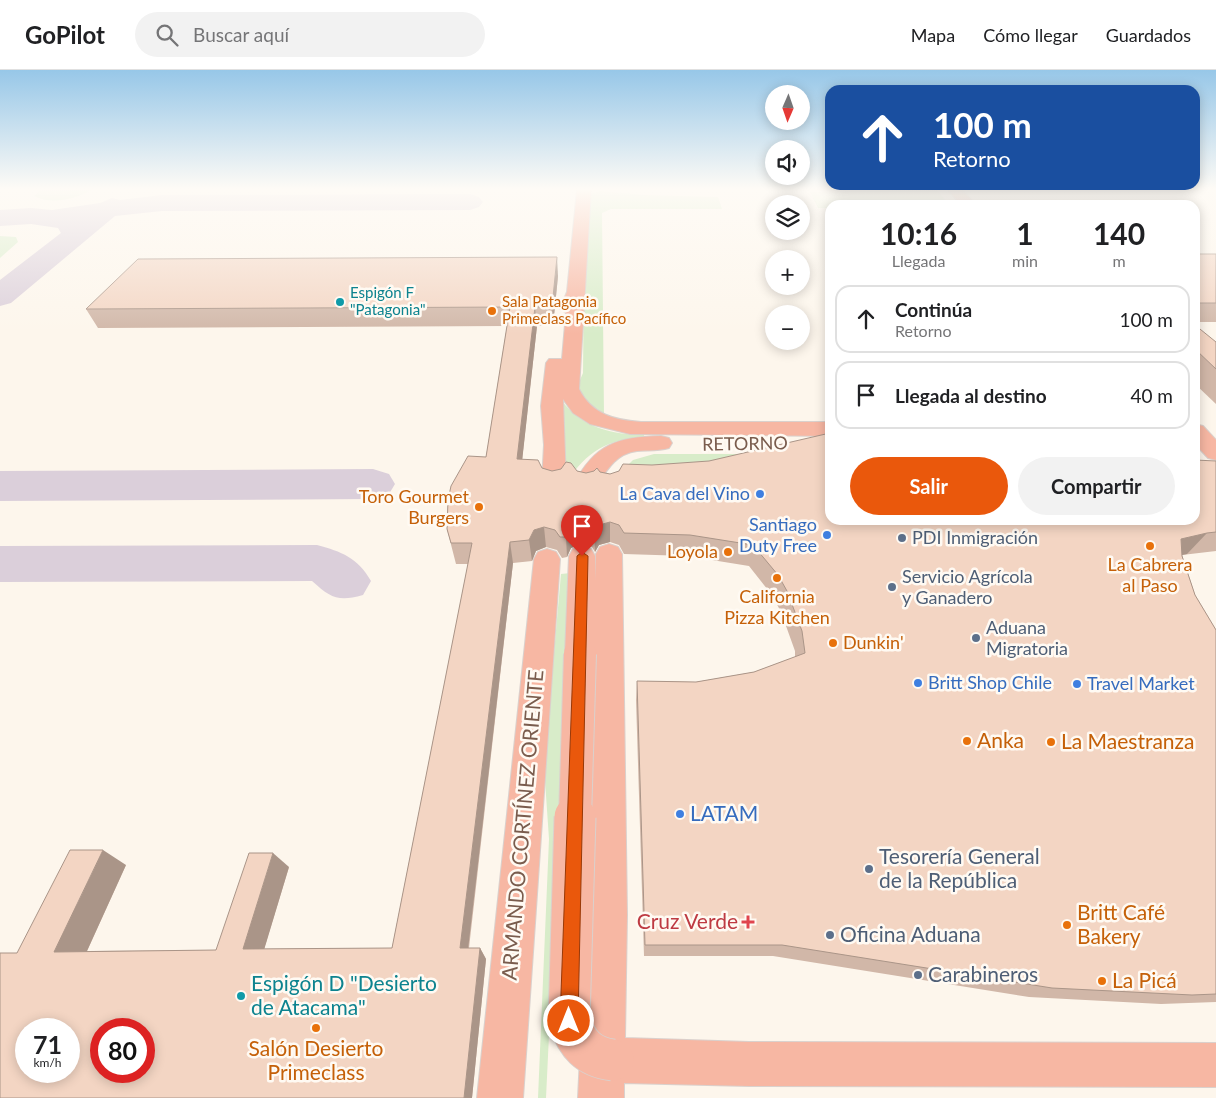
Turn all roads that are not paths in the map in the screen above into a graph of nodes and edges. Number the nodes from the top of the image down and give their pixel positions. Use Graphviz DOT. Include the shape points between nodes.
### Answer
graph roads {
  1 [pos="580,238"];
  2 [pos="576,292"];
  3 [pos="825,429"];
  4 [pos="825,443"];
  5 [pos="690,444"];
  6 [pos="1200,446"];
  7 [pos="1205,462"];
  8 [pos="554,482"];
  9 [pos="586,484"];
  10 [pos="609,485"];
  11 [pos="547,559"];
  12 [pos="1216,1065"];
  13 [pos="499,1094"];
  14 [pos="601,1098"];
  1 -- 2 [label="highway"];
  2 -- 3 [label="highway" via="569,389 573,402 589,416 619,427 641,429"];
  2 -- 8 [label="highway" via="560,330 552,406"];
  4 -- 5 [label="highway, RETORNO"];
  5 -- 9 [label="highway, RETORNO" via="637,443 621,447 601,458"];
  5 -- 10 [label="highway, RETORNO" via="632,454 618,463"];
  6 -- 7 [label="highway"];
  11 -- 13 [label="highway, ARMANDO CORTÍNEZ ORIENTE"];
  12 -- 14 [label="highway, bridge" via="674,1062 600,1059 590,1054 574,1036 569,1006 580,654 600,556 607,915"];
}
